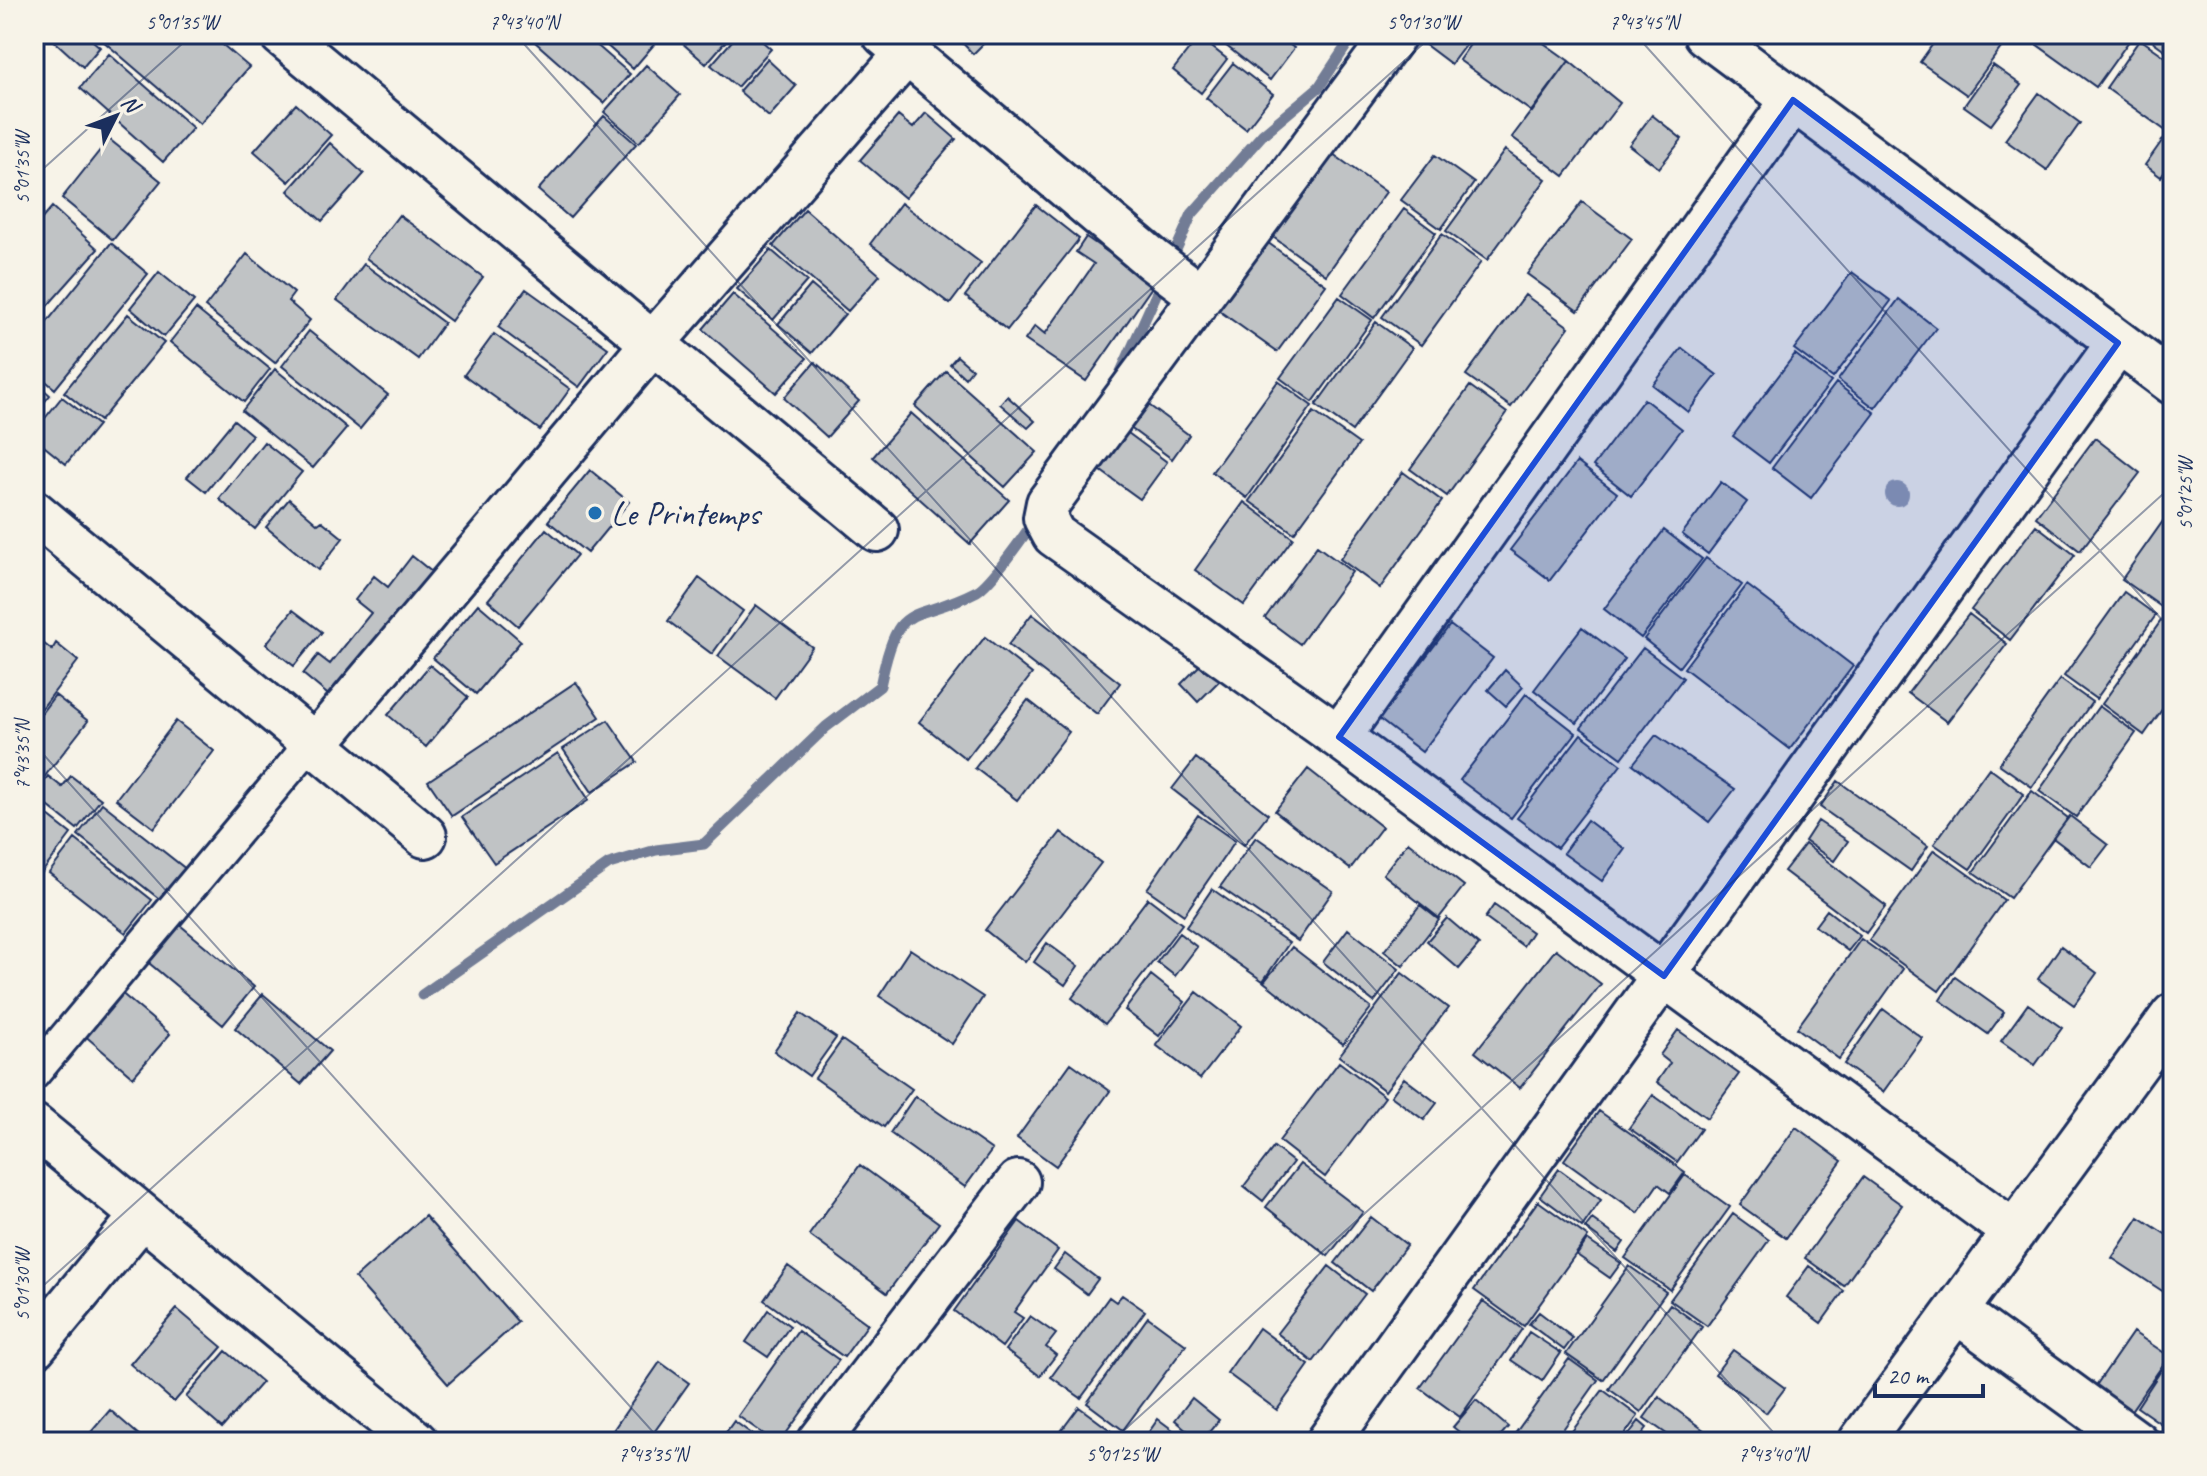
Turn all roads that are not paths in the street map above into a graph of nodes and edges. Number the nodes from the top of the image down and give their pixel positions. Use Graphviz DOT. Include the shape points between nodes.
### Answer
graph roads {
  1 [pos="281,34"];
  2 [pos="1395,34"];
  3 [pos="1705,34"];
  4 [pos="895,44"];
  5 [pos="1793,100"];
  6 [pos="1195,292"];
  7 [pos="653,343"];
  8 [pos="2118,343"];
  9 [pos="2173,383"];
  10 [pos="34,512"];
  11 [pos="877,530"];
  12 [pos="1339,737"];
  13 [pos="314,744"];
  14 [pos="425,836"];
  15 [pos="1664,976"];
  16 [pos="2173,1015"];
  17 [pos="34,1074"];
  18 [pos="34,1126"];
  19 [pos="1018,1182"];
  20 [pos="142,1216"];
  21 [pos="2014,1232"];
  22 [pos="1956,1311"];
  23 [pos="34,1347"];
  24 [pos="416,1442"];
  25 [pos="819,1442"];
  26 [pos="1328,1442"];
  27 [pos="1860,1442"];
  28 [pos="2136,1442"];
  1 -- 7 [label="street"];
  2 -- 6 [label="street"];
  3 -- 5 [label="street"];
  4 -- 6 [label="street"];
  4 -- 7 [label="street"];
  5 -- 8 [label="street"];
  5 -- 12 [label="street"];
  6 -- 12 [label="street" via="1048,503 1045,518 1054,535"];
  7 -- 11 [label="street"];
  7 -- 13 [label="street"];
  8 -- 9 [label="street"];
  8 -- 15 [label="street"];
  10 -- 13 [label="street"];
  12 -- 15 [label="street"];
  13 -- 14 [label="street"];
  13 -- 17 [label="street"];
  15 -- 21 [label="street"];
  15 -- 26 [label="street"];
  16 -- 21 [label="street"];
  18 -- 20 [label="street"];
  19 -- 25 [label="street"];
  20 -- 23 [label="street"];
  20 -- 24 [label="street"];
  21 -- 22 [label="street"];
  22 -- 27 [label="street"];
  22 -- 28 [label="street"];
}
